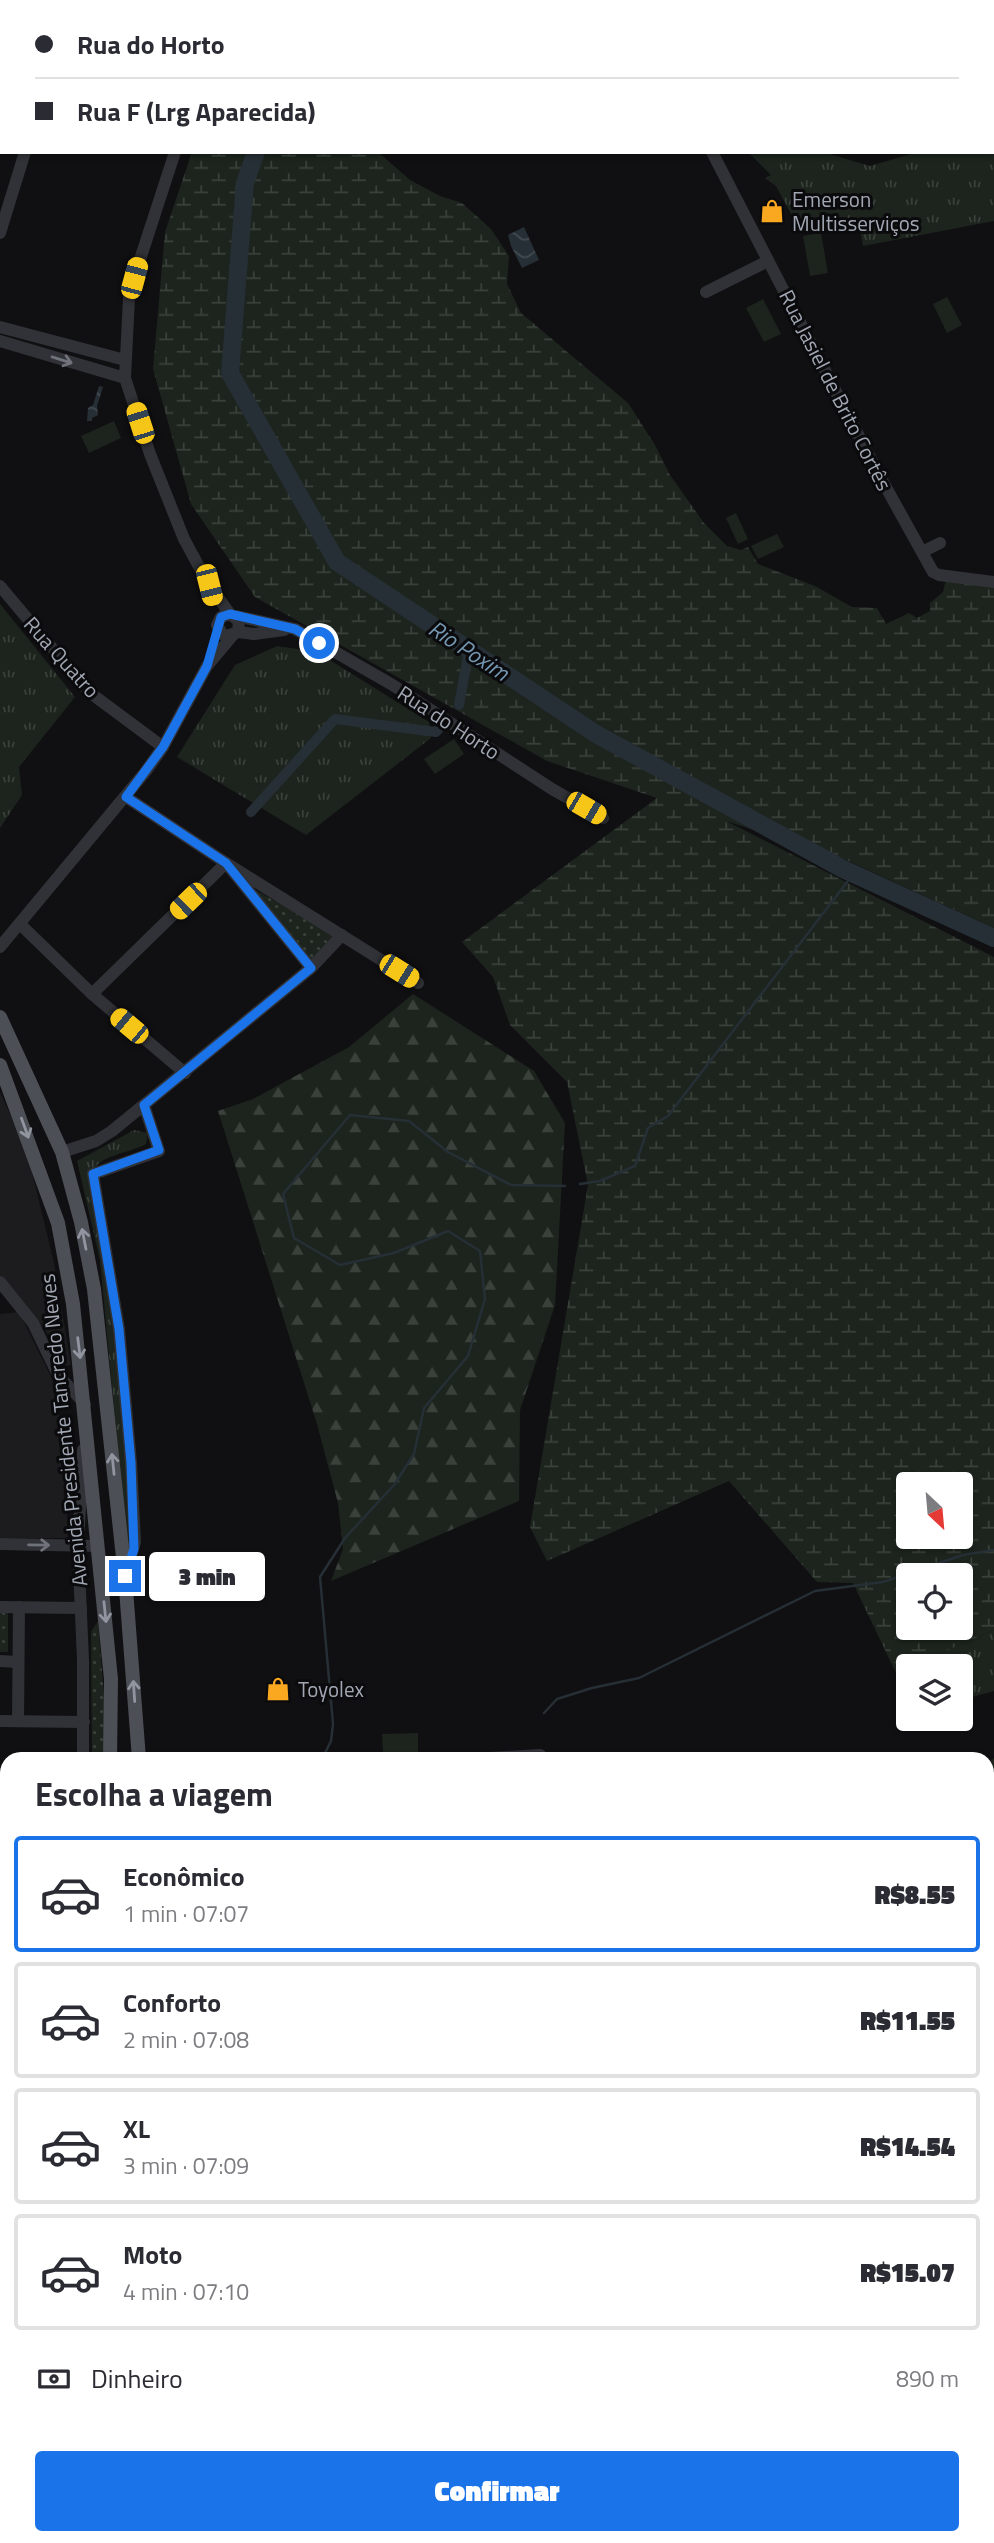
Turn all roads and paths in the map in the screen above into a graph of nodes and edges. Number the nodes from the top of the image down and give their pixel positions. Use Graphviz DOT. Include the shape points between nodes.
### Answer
graph roads {
  1 [pos="24,154"];
  2 [pos="174,154"];
  3 [pos="713,154"];
  4 [pos="0,233"];
  5 [pos="768,261"];
  6 [pos="706,292"];
  7 [pos="0,327"];
  8 [pos="0,341"];
  9 [pos="31,343"];
  10 [pos="125,360"];
  11 [pos="125,378"];
  12 [pos="940,543"];
  13 [pos="922,552"];
  14 [pos="994,582"];
  15 [pos="209,585"];
  16 [pos="0,586"];
  17 [pos="233,615"];
  18 [pos="218,625"];
  19 [pos="295,629"];
  20 [pos="235,634"];
  21 [pos="207,666"];
  22 [pos="163,747"];
  23 [pos="126,797"];
  24 [pos="603,818"];
  25 [pos="226,863"];
  26 [pos="20,924"];
  27 [pos="342,935"];
  28 [pos="0,947"];
  29 [pos="311,968"];
  30 [pos="418,983"];
  31 [pos="92,994"];
  32 [pos="0,1017"];
  33 [pos="0,1065"];
  34 [pos="185,1073"];
  35 [pos="144,1105"];
  36 [pos="62,1152"];
  37 [pos="0,1282"];
  38 [pos="85,1404"];
  39 [pos="0,1544"];
  40 [pos="78,1546"];
  41 [pos="98,1546"];
  42 [pos="125,1576"];
  43 [pos="0,1607"];
  44 [pos="19,1607"];
  45 [pos="81,1608"];
  46 [pos="0,1661"];
  47 [pos="17,1662"];
  48 [pos="0,1721"];
  49 [pos="18,1721"];
  50 [pos="84,1722"];
  51 [pos="83,1752"];
  52 [pos="110,1752"];
  53 [pos="138,1752"];
  1 -- 4 [label="street"];
  2 -- 10 [label="street" via="134,278"];
  3 -- 5 [label="street, Rua Jasiel de Brito Cortês"];
  5 -- 6 [label="street"];
  5 -- 13 [label="street, Rua Jasiel de Brito Cortês"];
  7 -- 9 [label="street"];
  8 -- 9 [label="street"];
  9 -- 10 [label="street"];
  9 -- 11 [label="street, one-way"];
  10 -- 11 [label="street"];
  11 -- 15 [label="street" via="171,510"];
  12 -- 13 [label="street"];
  13 -- 14 [label="street, Rua Jasiel de Brito Cortês" via="936,574"];
  15 -- 17 [label="street"];
  15 -- 18 [label="street"];
  16 -- 22 [label="street, Rua Quatro" via="89,692"];
  17 -- 18 [label="street" via="225,614"];
  17 -- 19 [label="street, Rua do Horto"];
  17 -- 20 [label="street" via="239,621"];
  18 -- 20 [label="street" via="222,634"];
  18 -- 21 [label="street"];
  19 -- 20 [label="street"];
  19 -- 24 [label="street, Rua do Horto"];
  20 -- 21 [label="street"];
  21 -- 22 [label="street"];
  22 -- 23 [label="street"];
  23 -- 25 [label="street"];
  23 -- 26 [label="street"];
  25 -- 27 [label="street"];
  25 -- 29 [label="street"];
  25 -- 31 [label="street"];
  26 -- 28 [label="street"];
  26 -- 31 [label="street"];
  27 -- 29 [label="street"];
  27 -- 30 [label="street"];
  29 -- 34 [label="street"];
  31 -- 34 [label="street"];
  32 -- 36 [label="main road, Avenida Presidente Tancredo Neves"];
  33 -- 38 [label="main road, Avenida Presidente Tancredo Neves, one-way" via="58,1223"];
  34 -- 35 [label="street"];
  35 -- 36 [label="street" via="104,1136"];
  35 -- 42 [label="street" via="159,1150 93,1174 119,1329 131,1463 134,1549"];
  42 -- 36 [label="main road, Avenida Presidente Tancredo Neves, one-way" via="94,1289"];
  37 -- 38 [label="street" via="33,1323 58,1375"];
  38 -- 40 [label="street"];
  38 -- 41 [label="main road, Avenida Presidente Tancredo Neves"];
  39 -- 40 [label="street, one-way"];
  40 -- 41 [label="street"];
  40 -- 45 [label="street"];
  41 -- 52 [label="main road, Avenida Presidente Tancredo Neves, one-way" via="111,1679"];
  53 -- 42 [label="main road, Avenida Presidente Tancredo Neves, one-way"];
  43 -- 44 [label="street"];
  44 -- 45 [label="street"];
  44 -- 47 [label="street"];
  45 -- 50 [label="street"];
  46 -- 47 [label="street"];
  47 -- 49 [label="street"];
  48 -- 49 [label="street"];
  49 -- 50 [label="street"];
  50 -- 51 [label="street"];
}
